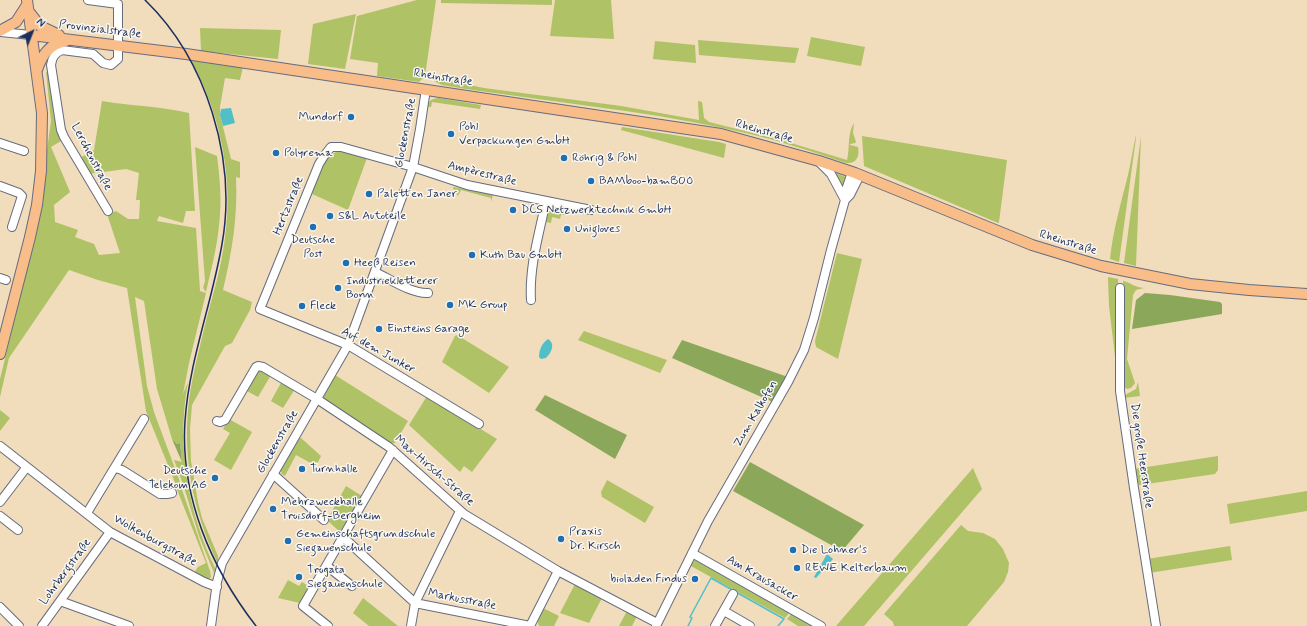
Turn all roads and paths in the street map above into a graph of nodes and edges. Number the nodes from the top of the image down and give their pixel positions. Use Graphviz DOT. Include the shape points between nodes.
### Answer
graph roads {
  1 [pos="88,0"];
  2 [pos="27,3"];
  3 [pos="0,31"];
  4 [pos="32,35"];
  5 [pos="70,40"];
  6 [pos="119,46"];
  7 [pos="197,56"];
  8 [pos="37,71"];
  9 [pos="426,89"];
  10 [pos="0,143"];
  11 [pos="24,151"];
  12 [pos="818,161"];
  13 [pos="413,167"];
  14 [pos="856,174"];
  15 [pos="0,186"];
  16 [pos="846,200"];
  17 [pos="546,201"];
  18 [pos="591,210"];
  19 [pos="108,211"];
  20 [pos="12,228"];
  21 [pos="375,272"];
  22 [pos="1120,288"];
  23 [pos="428,293"];
  24 [pos="1307,294"];
  25 [pos="531,300"];
  26 [pos="260,309"];
  27 [pos="348,345"];
  28 [pos="0,354"];
  29 [pos="317,399"];
  30 [pos="144,419"];
  31 [pos="217,421"];
  32 [pos="478,424"];
  33 [pos="0,446"];
  34 [pos="393,450"];
  35 [pos="26,468"];
  36 [pos="115,468"];
  37 [pos="273,474"];
  38 [pos="172,493"];
  39 [pos="0,502"];
  40 [pos="460,511"];
  41 [pos="87,513"];
  42 [pos="0,516"];
  43 [pos="324,520"];
  44 [pos="18,530"];
  45 [pos="110,532"];
  46 [pos="343,537"];
  47 [pos="692,553"];
  48 [pos="327,566"];
  49 [pos="558,571"];
  50 [pos="352,586"];
  51 [pos="217,587"];
  52 [pos="733,594"];
  53 [pos="60,601"];
  54 [pos="416,603"];
  55 [pos="0,607"];
  56 [pos="724,610"];
  57 [pos="656,624"];
  58 [pos="18,626"];
  59 [pos="42,626"];
  60 [pos="129,626"];
  61 [pos="211,626"];
  62 [pos="328,626"];
  63 [pos="411,626"];
  64 [pos="530,626"];
  65 [pos="715,626"];
  66 [pos="750,626"];
  67 [pos="821,626"];
  68 [pos="1156,626"];
  1 -- 6 [label="street" via="118,4"];
  2 -- 3 [label="main road" via="16,22"];
  2 -- 4 [label="main road"];
  2 -- 5 [label="main road" via="31,15 40,26"];
  3 -- 4 [label="street, Provinzialstraße"];
  4 -- 5 [label="main road, Provinzialstraße"];
  4 -- 8 [label="main road"];
  5 -- 6 [label="main road, Provinzialstraße"];
  5 -- 8 [label="main road" via="60,42 47,50"];
  6 -- 7 [label="main road, Provinzialstraße"];
  6 -- 19 [label="street, Lerchenstraße" via="118,59 111,65 103,63 92,54 69,50 57,52 51,65 61,130"];
  7 -- 9 [label="main road, Rheinstraße"];
  8 -- 28 [label="main road" via="42,113 39,192"];
  9 -- 12 [label="main road, Rheinstraße" via="721,134"];
  9 -- 13 [label="street, Glockenstraße"];
  10 -- 11 [label="street"];
  12 -- 14 [label="main road, Rheinstraße"];
  12 -- 16 [label="street" via="831,174"];
  13 -- 17 [label="street, Ampèrestraße" via="467,185"];
  13 -- 21 [label="street, Glockenstraße"];
  13 -- 26 [label="street, Hertzstraße" via="340,147 331,147 319,164"];
  14 -- 16 [label="street, Zum Kalkofen"];
  14 -- 24 [label="main road, Rheinstraße" via="1032,245 1102,266 1190,284"];
  15 -- 20 [label="street" via="22,196"];
  16 -- 47 [label="street, Zum Kalkofen" via="804,350"];
  17 -- 18 [label="street, Ampèrestraße"];
  17 -- 25 [label="street" via="531,272"];
  21 -- 23 [label="street" via="421,294"];
  21 -- 27 [label="street, Glockenstraße"];
  22 -- 68 [label="street, Die große Heerstraße" via="1120,392"];
  26 -- 27 [label="street, Auf dem Junker"];
  27 -- 29 [label="street, Glockenstraße"];
  27 -- 32 [label="street, Auf dem Junker"];
  29 -- 31 [label="street, Max-Hirsch-Straße" via="258,366 225,420"];
  29 -- 34 [label="street, Max-Hirsch-Straße"];
  29 -- 37 [label="street, Glockenstraße"];
  30 -- 36 [label="street"];
  33 -- 35 [label="street, Wolkenburgstraße"];
  34 -- 40 [label="street, Max-Hirsch-Straße"];
  34 -- 46 [label="street"];
  35 -- 39 [label="street"];
  35 -- 41 [label="street, Wolkenburgstraße"];
  36 -- 38 [label="street" via="160,494"];
  36 -- 41 [label="street"];
  37 -- 43 [label="street"];
  37 -- 51 [label="street, Glockenstraße" via="222,563"];
  40 -- 49 [label="street, Max-Hirsch-Straße"];
  40 -- 54 [label="street"];
  41 -- 45 [label="street, Wolkenburgstraße"];
  42 -- 44 [label="street"];
  45 -- 51 [label="street, Wolkenburgstraße"];
  45 -- 53 [label="street, Lohrbergstraße"];
  46 -- 48 [label="street"];
  46 -- 54 [label="street, Markusstraße"];
  47 -- 57 [label="street, Zum Kalkofen"];
  47 -- 67 [label="street, Am Krausacker"];
  48 -- 50 [label="street"];
  48 -- 62 [label="street" via="303,606"];
  49 -- 57 [label="street, Max-Hirsch-Straße"];
  49 -- 64 [label="street"];
  51 -- 61 [label="street, Glockenstraße"];
  52 -- 56 [label="street"];
  53 -- 59 [label="street, Lohrbergstraße"];
  53 -- 60 [label="street"];
  54 -- 63 [label="street"];
  54 -- 64 [label="street, Markusstraße"];
  55 -- 58 [label="street"];
  56 -- 65 [label="street"];
  56 -- 66 [label="street"];
}
